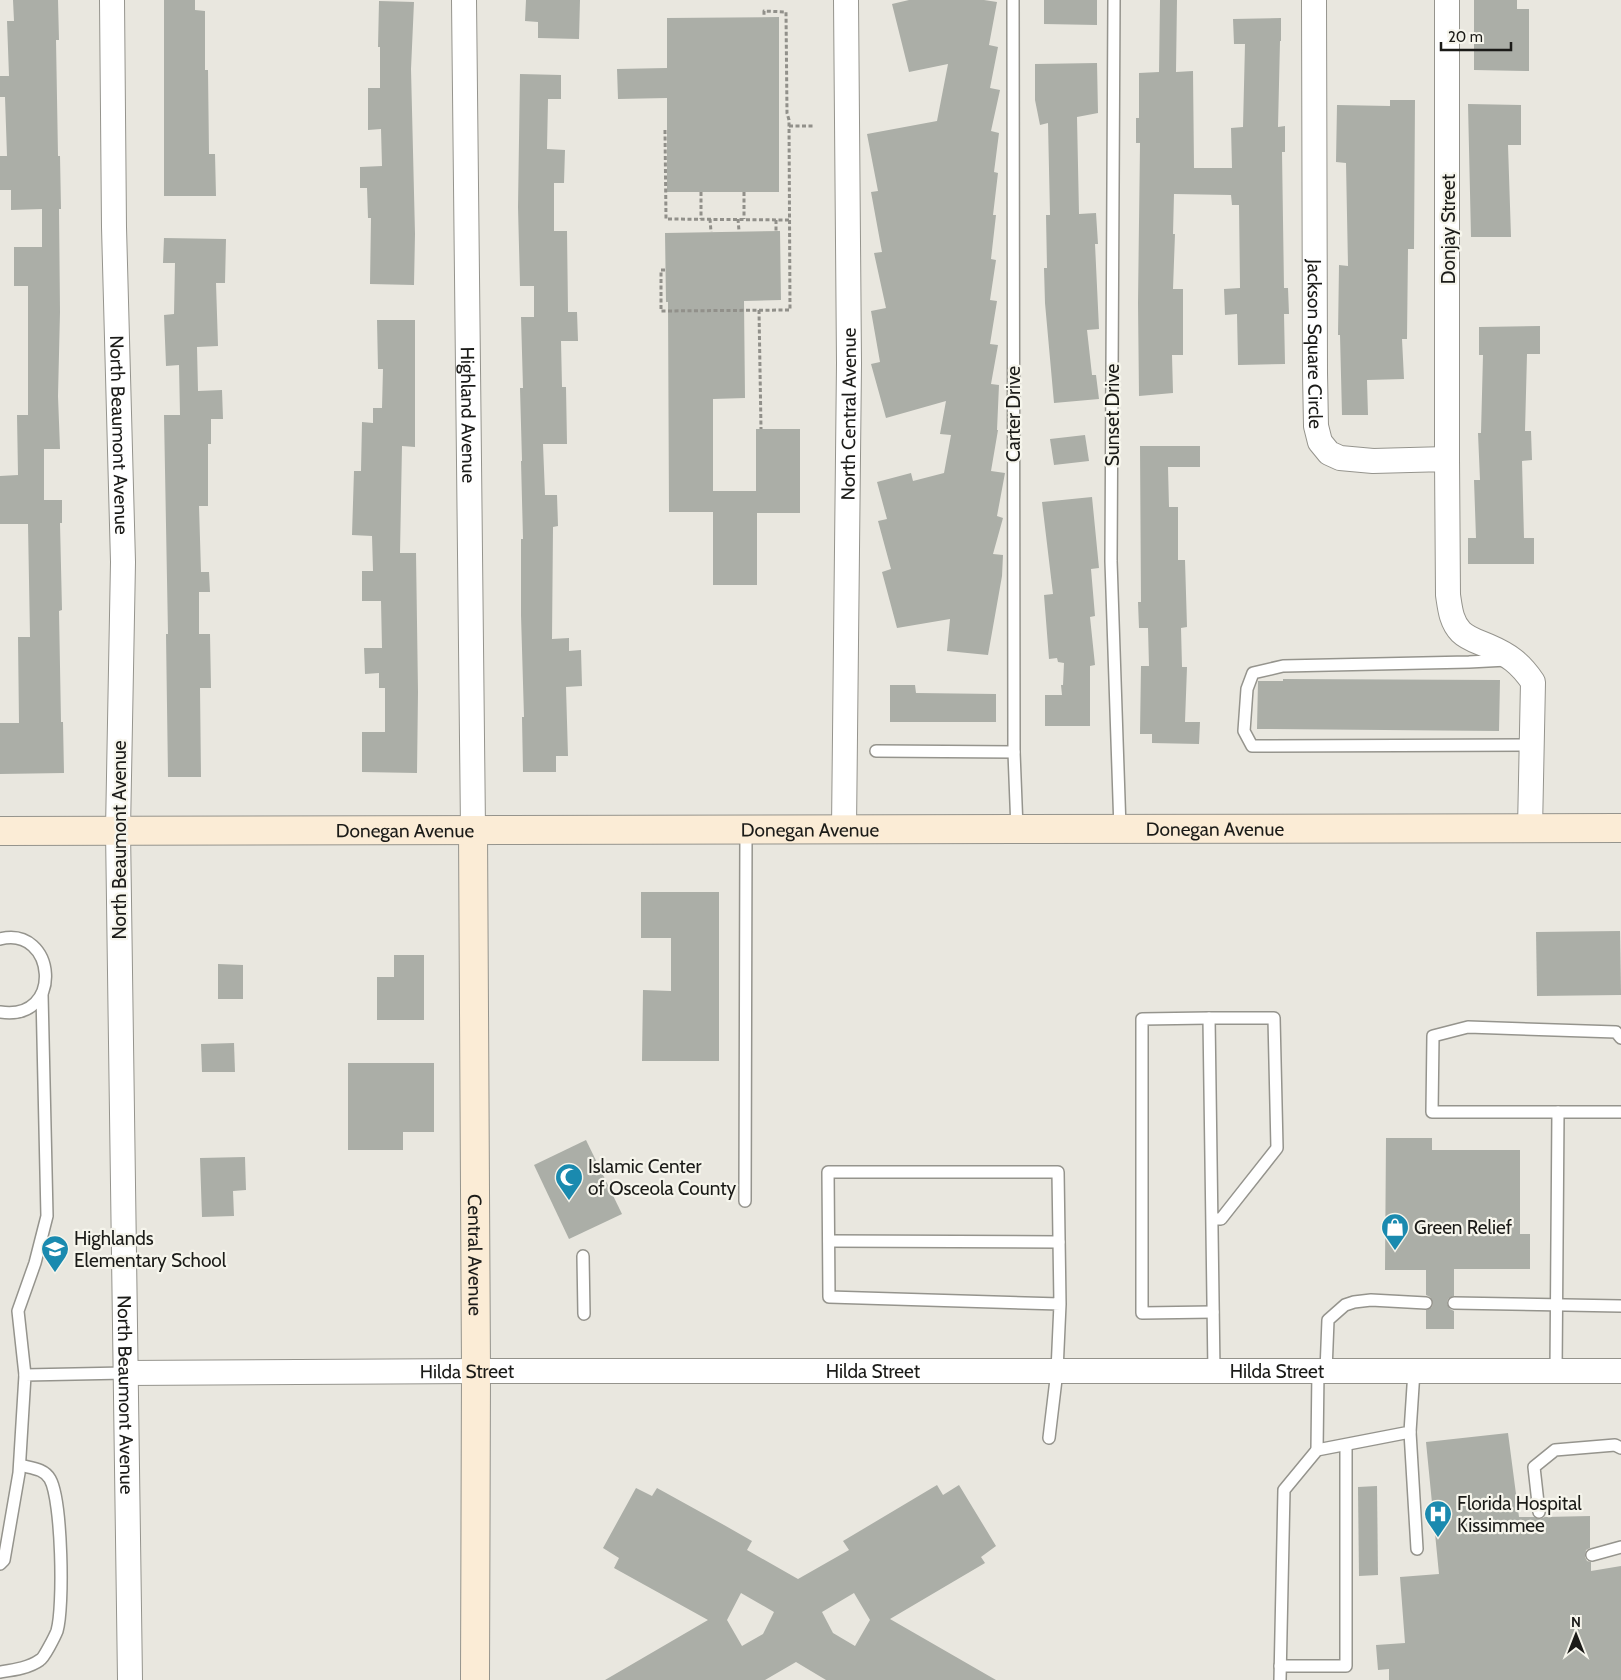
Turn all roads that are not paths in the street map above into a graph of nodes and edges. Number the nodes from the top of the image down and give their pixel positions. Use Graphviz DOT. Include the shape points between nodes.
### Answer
graph roads {
  1 [pos="112,0"];
  2 [pos="464,0"];
  3 [pos="846,0"];
  4 [pos="1013,0"];
  5 [pos="1114,0"];
  6 [pos="1314,0"];
  7 [pos="1447,0"];
  8 [pos="1447,459"];
  9 [pos="1513,659"];
  10 [pos="1531,745"];
  11 [pos="876,752"];
  12 [pos="1014,752"];
  13 [pos="1621,828"];
  14 [pos="746,829"];
  15 [pos="844,829"];
  16 [pos="1016,829"];
  17 [pos="1120,829"];
  18 [pos="1530,829"];
  19 [pos="118,830"];
  20 [pos="473,830"];
  21 [pos="0,831"];
  22 [pos="0,939"];
  23 [pos="42,994"];
  24 [pos="0,1012"];
  25 [pos="1209,1018"];
  26 [pos="1621,1038"];
  27 [pos="1558,1112"];
  28 [pos="1621,1112"];
  29 [pos="745,1202"];
  30 [pos="1212,1219"];
  31 [pos="829,1241"];
  32 [pos="1059,1242"];
  33 [pos="583,1256"];
  34 [pos="1426,1302"];
  35 [pos="1454,1303"];
  36 [pos="1060,1304"];
  37 [pos="1556,1306"];
  38 [pos="1621,1306"];
  39 [pos="1213,1312"];
  40 [pos="584,1314"];
  41 [pos="476,1371"];
  42 [pos="1057,1371"];
  43 [pos="1214,1371"];
  44 [pos="1322,1371"];
  45 [pos="1414,1371"];
  46 [pos="1556,1371"];
  47 [pos="1621,1371"];
  48 [pos="125,1373"];
  49 [pos="25,1374"];
  50 [pos="1410,1432"];
  51 [pos="1049,1438"];
  52 [pos="1346,1445"];
  53 [pos="1621,1448"];
  54 [pos="1317,1450"];
  55 [pos="20,1465"];
  56 [pos="1539,1512"];
  57 [pos="1621,1546"];
  58 [pos="1418,1549"];
  59 [pos="1592,1555"];
  60 [pos="0,1564"];
  61 [pos="1280,1666"];
  62 [pos="0,1672"];
  63 [pos="130,1680"];
  64 [pos="475,1680"];
  65 [pos="1280,1680"];
  1 -- 19 [label="street, North Beaumont Avenue" via="123,562"];
  2 -- 20 [label="street, Highland Avenue"];
  3 -- 15 [label="street, North Central Avenue" via="849,363"];
  4 -- 12 [label="lane, Carter Drive"];
  5 -- 17 [label="lane, Sunset Drive" via="1111,560"];
  6 -- 8 [label="street, Jackson Square Circle" via="1315,373 1316,426 1320,442 1329,453 1340,458 1373,461"];
  7 -- 8 [label="street, Donjay Street"];
  8 -- 9 [label="street" via="1448,595 1452,617 1460,631"];
  9 -- 10 [label="street" via="1533,682"];
  9 -- 10 [label="lane" via="1283,666 1253,673 1247,690 1244,731 1252,746"];
  10 -- 18 [label="street"];
  11 -- 12 [label="lane"];
  12 -- 16 [label="lane, Carter Drive"];
  13 -- 18 [label="street, Donegan Avenue"];
  14 -- 15 [label="street, Donegan Avenue"];
  14 -- 20 [label="street, Donegan Avenue"];
  14 -- 29 [label="lane"];
  15 -- 16 [label="street, Donegan Avenue"];
  16 -- 17 [label="street, Donegan Avenue"];
  17 -- 18 [label="street, Donegan Avenue"];
  19 -- 20 [label="street, Donegan Avenue"];
  19 -- 21 [label="street, Donegan Avenue"];
  19 -- 48 [label="street, North Beaumont Avenue"];
  20 -- 41 [label="street, Central Avenue"];
  22 -- 23 [label="lane" via="16,938 27,942 43,959 46,983"];
  23 -- 24 [label="lane" via="23,1011"];
  23 -- 49 [label="lane" via="47,1216 18,1311"];
  25 -- 30 [label="lane"];
  25 -- 30 [label="lane" via="1274,1018 1277,1148 1222,1219"];
  25 -- 39 [label="lane" via="1142,1019 1142,1313"];
  26 -- 27 [label="lane" via="1616,1032 1468,1027 1433,1036 1432,1112"];
  27 -- 28 [label="lane"];
  27 -- 37 [label="lane"];
  30 -- 39 [label="lane"];
  31 -- 32 [label="lane"];
  31 -- 32 [label="lane" via="828,1172 1058,1172"];
  31 -- 36 [label="lane" via="829,1298"];
  32 -- 36 [label="lane"];
  33 -- 40 [label="lane"];
  34 -- 44 [label="lane" via="1371,1300 1345,1305 1328,1320"];
  35 -- 37 [label="lane"];
  36 -- 42 [label="lane"];
  37 -- 38 [label="lane"];
  37 -- 46 [label="lane"];
  39 -- 43 [label="lane"];
  41 -- 42 [label="street, Hilda Street"];
  41 -- 48 [label="street, Hilda Street"];
  41 -- 64 [label="street, Central Avenue"];
  42 -- 43 [label="street, Hilda Street"];
  42 -- 51 [label="lane"];
  43 -- 44 [label="street, Hilda Street"];
  44 -- 45 [label="street, Hilda Street"];
  44 -- 54 [label="lane"];
  45 -- 46 [label="street, Hilda Street"];
  45 -- 50 [label="lane"];
  46 -- 47 [label="street, Hilda Street"];
  48 -- 49 [label="lane"];
  48 -- 63 [label="street, North Beaumont Avenue"];
  49 -- 55 [label="lane"];
  50 -- 52 [label="lane"];
  50 -- 58 [label="lane"];
  52 -- 54 [label="lane"];
  52 -- 61 [label="lane" via="1346,1666"];
  53 -- 56 [label="lane" via="1615,1445 1555,1450 1534,1467"];
  54 -- 61 [label="lane" via="1284,1490"];
  55 -- 60 [label="lane" via="4,1560"];
  55 -- 62 [label="lane" via="43,1471 54,1491 59,1513 61,1607 57,1631 42,1660"];
  57 -- 59 [label="lane"];
  61 -- 65 [label="lane"];
}
